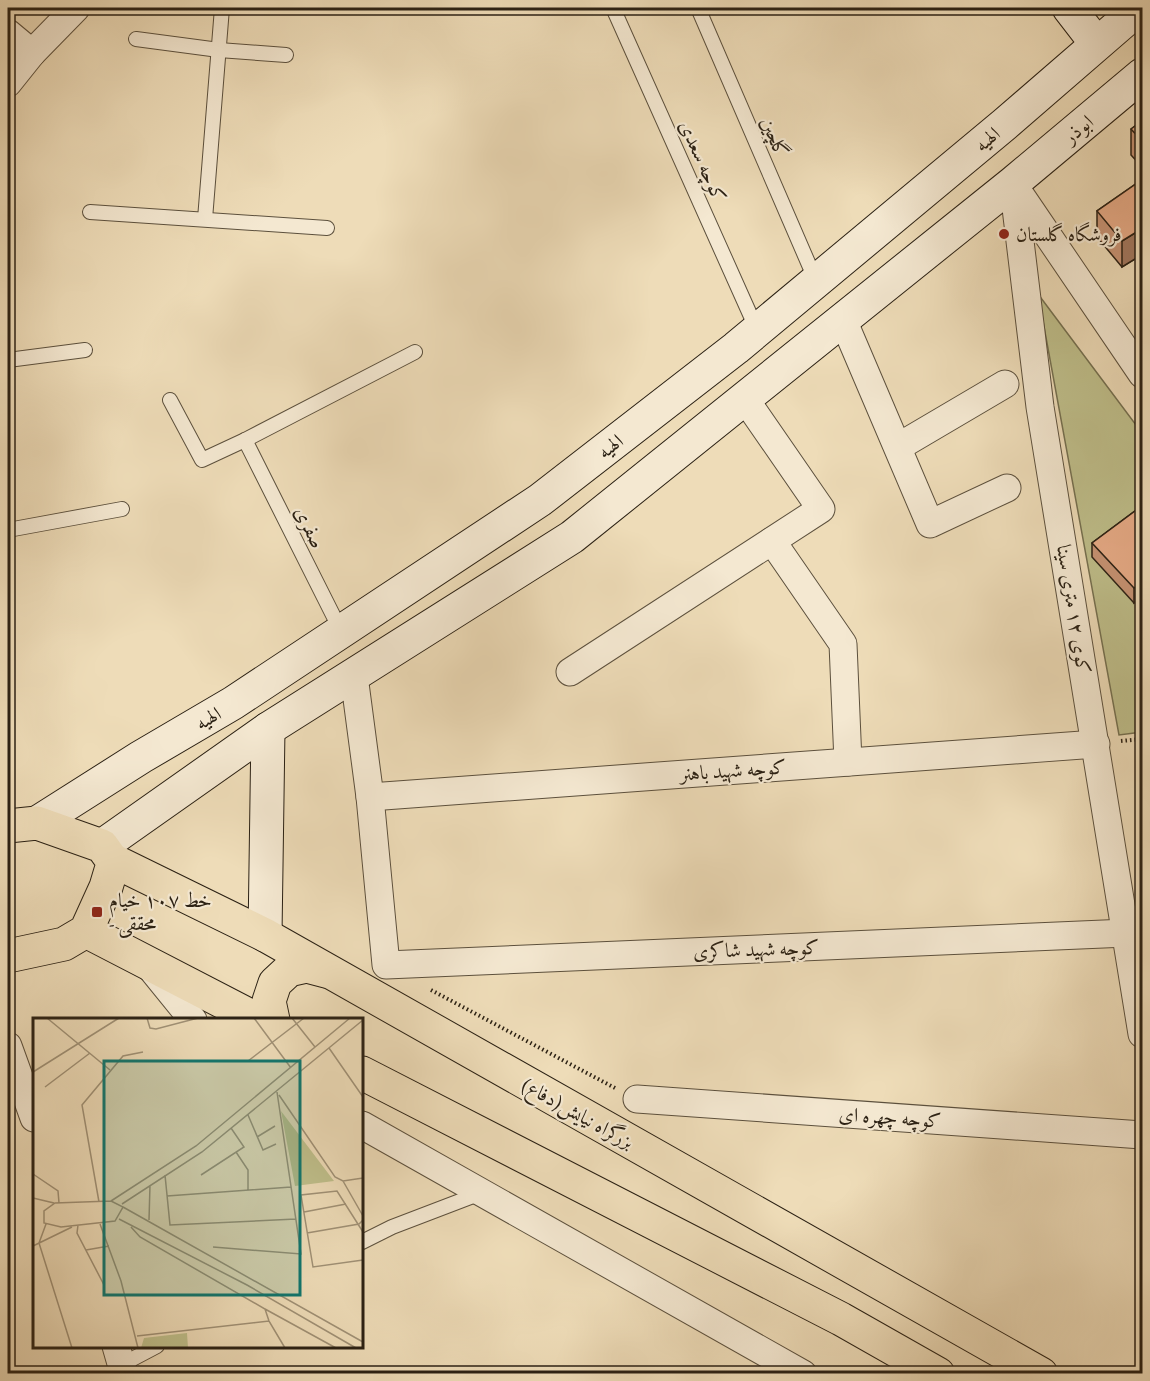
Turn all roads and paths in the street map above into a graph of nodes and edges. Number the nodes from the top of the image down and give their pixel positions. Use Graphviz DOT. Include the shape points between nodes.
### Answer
graph roads {
  1 [pos="76,8"];
  2 [pos="222,8"];
  3 [pos="613,8"];
  4 [pos="698,8"];
  5 [pos="1068,8"];
  6 [pos="1139,8"];
  7 [pos="8,33"];
  8 [pos="136,39"];
  9 [pos="1096,43"];
  10 [pos="219,50"];
  11 [pos="32,53"];
  12 [pos="286,55"];
  13 [pos="1143,75"];
  14 [pos="8,83"];
  15 [pos="1013,183"];
  16 [pos="90,212"];
  17 [pos="205,219"];
  18 [pos="327,228"];
  19 [pos="816,282"];
  20 [pos="843,320"];
  21 [pos="757,330"];
  22 [pos="85,350"];
  23 [pos="415,352"];
  24 [pos="8,360"];
  25 [pos="1143,374"];
  26 [pos="1005,384"];
  27 [pos="745,399"];
  28 [pos="171,400"];
  29 [pos="245,440"];
  30 [pos="898,447"];
  31 [pos="1007,488"];
  32 [pos="122,509"];
  33 [pos="8,530"];
  34 [pos="772,541"];
  35 [pos="340,631"];
  36 [pos="570,672"];
  37 [pos="354,676"];
  38 [pos="268,729"];
  39 [pos="1096,744"];
  40 [pos="848,762"];
  41 [pos="370,797"];
  42 [pos="22,825"];
  43 [pos="107,853"];
  44 [pos="86,931"];
  45 [pos="1127,933"];
  46 [pos="265,935"];
  47 [pos="8,956"];
  48 [pos="146,962"];
  49 [pos="326,971"];
  50 [pos="426,987"];
  51 [pos="192,1018"];
  52 [pos="254,1018"];
  53 [pos="273,1018"];
  54 [pos="1143,1034"];
  55 [pos="8,1046"];
  56 [pos="363,1074"];
  57 [pos="16,1094"];
  58 [pos="637,1099"];
  59 [pos="33,1117"];
  60 [pos="363,1126"];
  61 [pos="1143,1135"];
  62 [pos="483,1192"];
  63 [pos="363,1242"];
  64 [pos="155,1348"];
  65 [pos="120,1362"];
  66 [pos="791,1370"];
  67 [pos="938,1374"];
  68 [pos="1041,1374"];
  1 -- 11 [label="street"];
  2 -- 10 [label="lane"];
  3 -- 21 [label="lane, کوچه سعدی"];
  4 -- 19 [label="lane, گلچین"];
  5 -- 9 [label="main road"];
  6 -- 9 [label="main road, الهیه"];
  7 -- 11 [label="street"];
  8 -- 10 [label="lane"];
  9 -- 19 [label="main road, الهیه"];
  10 -- 12 [label="lane"];
  10 -- 17 [label="lane"];
  11 -- 14 [label="street"];
  13 -- 15 [label="main road, ابوذر"];
  15 -- 20 [label="main road"];
  15 -- 25 [label="street"];
  15 -- 39 [label="street, کوی ۱۲ متری سینا" via="1040,407"];
  16 -- 17 [label="lane"];
  17 -- 18 [label="lane"];
  19 -- 21 [label="main road, الهیه"];
  20 -- 27 [label="main road"];
  20 -- 30 [label="street"];
  21 -- 35 [label="main road, الهیه" via="540,500"];
  22 -- 24 [label="lane"];
  23 -- 29 [label="lane"];
  26 -- 30 [label="street"];
  27 -- 34 [label="street" via="821,509"];
  27 -- 37 [label="main road" via="572,537"];
  28 -- 29 [label="lane" via="202,460"];
  29 -- 35 [label="lane, صفری"];
  30 -- 31 [label="street" via="930,524"];
  32 -- 33 [label="lane"];
  34 -- 36 [label="street"];
  34 -- 40 [label="street" via="843,644"];
  35 -- 42 [label="main road, الهیه" via="233,703"];
  37 -- 38 [label="main road"];
  37 -- 41 [label="street"];
  38 -- 43 [label="main road"];
  38 -- 46 [label="main road"];
  39 -- 40 [label="street, کوچه شهید باهنر"];
  39 -- 45 [label="street, کوی ۱۲ متری سینا"];
  40 -- 41 [label="street, کوچه شهید باهنر"];
  41 -- 45 [label="street, کوچه شهید شاکری" via="386,965"];
  42 -- 43 [label="main road, بزرگراه نیایش(دفاع)"];
  43 -- 44 [label="main road" via="112,867"];
  43 -- 46 [label="main road, بزرگراه نیایش(دفاع)"];
  44 -- 47 [label="main road" via="64,944"];
  44 -- 48 [label="main road"];
  45 -- 54 [label="street, کوی ۱۲ متری سینا"];
  46 -- 49 [label="main road, بزرگراه نیایش(دفاع)"];
  48 -- 51 [label="street"];
  48 -- 52 [label="main road"];
  49 -- 53 [label="main road" via="307,966 289,970 275,983 269,1001"];
  49 -- 68 [label="main road, بزرگراه نیایش(دفاع)"];
  50 -- 58 [label="path"];
  55 -- 57 [label="street"];
  56 -- 67 [label="main road" via="841,1319"];
  57 -- 59 [label="street"];
  58 -- 61 [label="street, کوچه چهره ای"];
  60 -- 62 [label="street"];
  62 -- 63 [label="lane"];
  62 -- 66 [label="street"];
  64 -- 65 [label="lane"];
}
